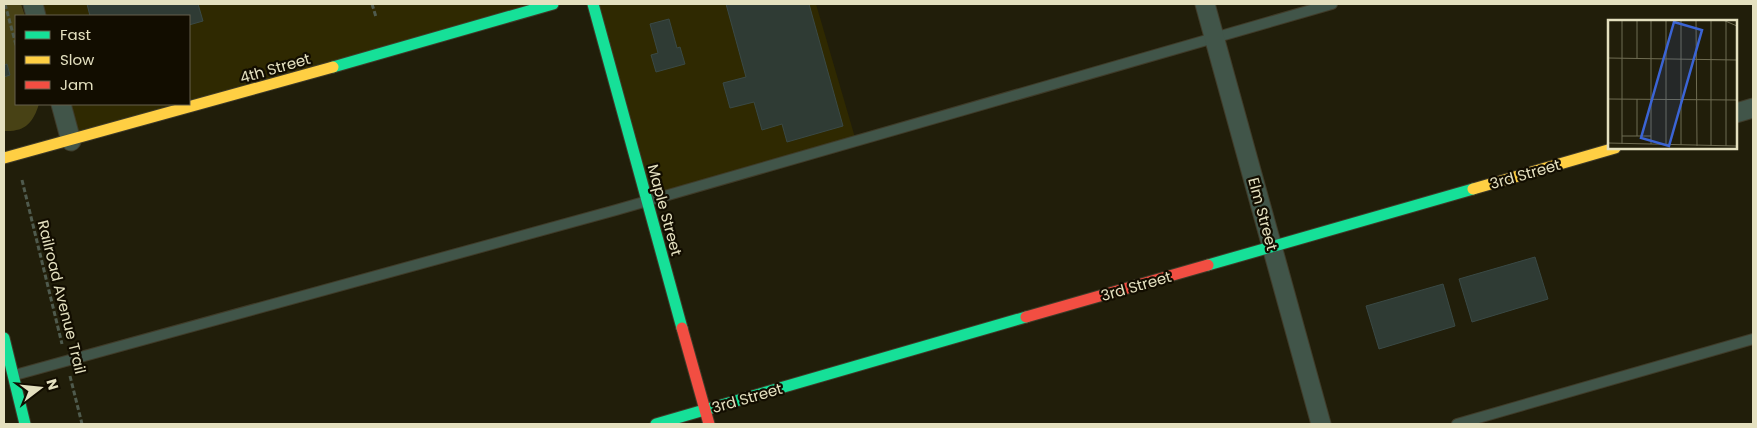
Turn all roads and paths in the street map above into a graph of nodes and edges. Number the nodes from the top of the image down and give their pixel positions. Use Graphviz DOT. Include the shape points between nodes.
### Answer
graph roads {
  1 [pos="5,4"];
  2 [pos="372,4"];
  3 [pos="553,4"];
  4 [pos="593,4"];
  5 [pos="1205,4"];
  6 [pos="1332,4"];
  7 [pos="376,17"];
  8 [pos="1215,38"];
  9 [pos="15,41"];
  10 [pos="61,105"];
  11 [pos="1753,108"];
  12 [pos="1737,113"];
  13 [pos="71,141"];
  14 [pos="1612,149"];
  15 [pos="4,158"];
  16 [pos="20,176"];
  17 [pos="647,201"];
  18 [pos="1272,247"];
  19 [pos="4,338"];
  20 [pos="1753,339"];
  21 [pos="66,362"];
  22 [pos="13,376"];
  23 [pos="705,410"];
  24 [pos="25,424"];
  25 [pos="82,424"];
  26 [pos="656,424"];
  27 [pos="709,424"];
  28 [pos="1321,424"];
  29 [pos="1457,424"];
  1 -- 9 [label="path"];
  2 -- 7 [label="path"];
  3 -- 13 [label="street, 4th Street"];
  4 -- 17 [label="street, Maple Street"];
  5 -- 8 [label="street, Elm Street"];
  6 -- 8 [label="lane"];
  8 -- 17 [label="lane"];
  8 -- 18 [label="street, Elm Street"];
  10 -- 13 [label="street"];
  11 -- 12 [label="street"];
  13 -- 15 [label="street, 4th Street"];
  14 -- 18 [label="street, 3rd Street"];
  16 -- 21 [label="path, Railroad Avenue Trail"];
  17 -- 21 [label="lane"];
  17 -- 23 [label="street, Maple Street"];
  18 -- 23 [label="street, 3rd Street"];
  18 -- 28 [label="street, Elm Street"];
  19 -- 22 [label="street"];
  20 -- 29 [label="lane"];
  21 -- 22 [label="lane"];
  21 -- 25 [label="path, Railroad Avenue Trail"];
  22 -- 24 [label="street"];
  23 -- 26 [label="street, 3rd Street"];
  23 -- 27 [label="street, Maple Street"];
}
